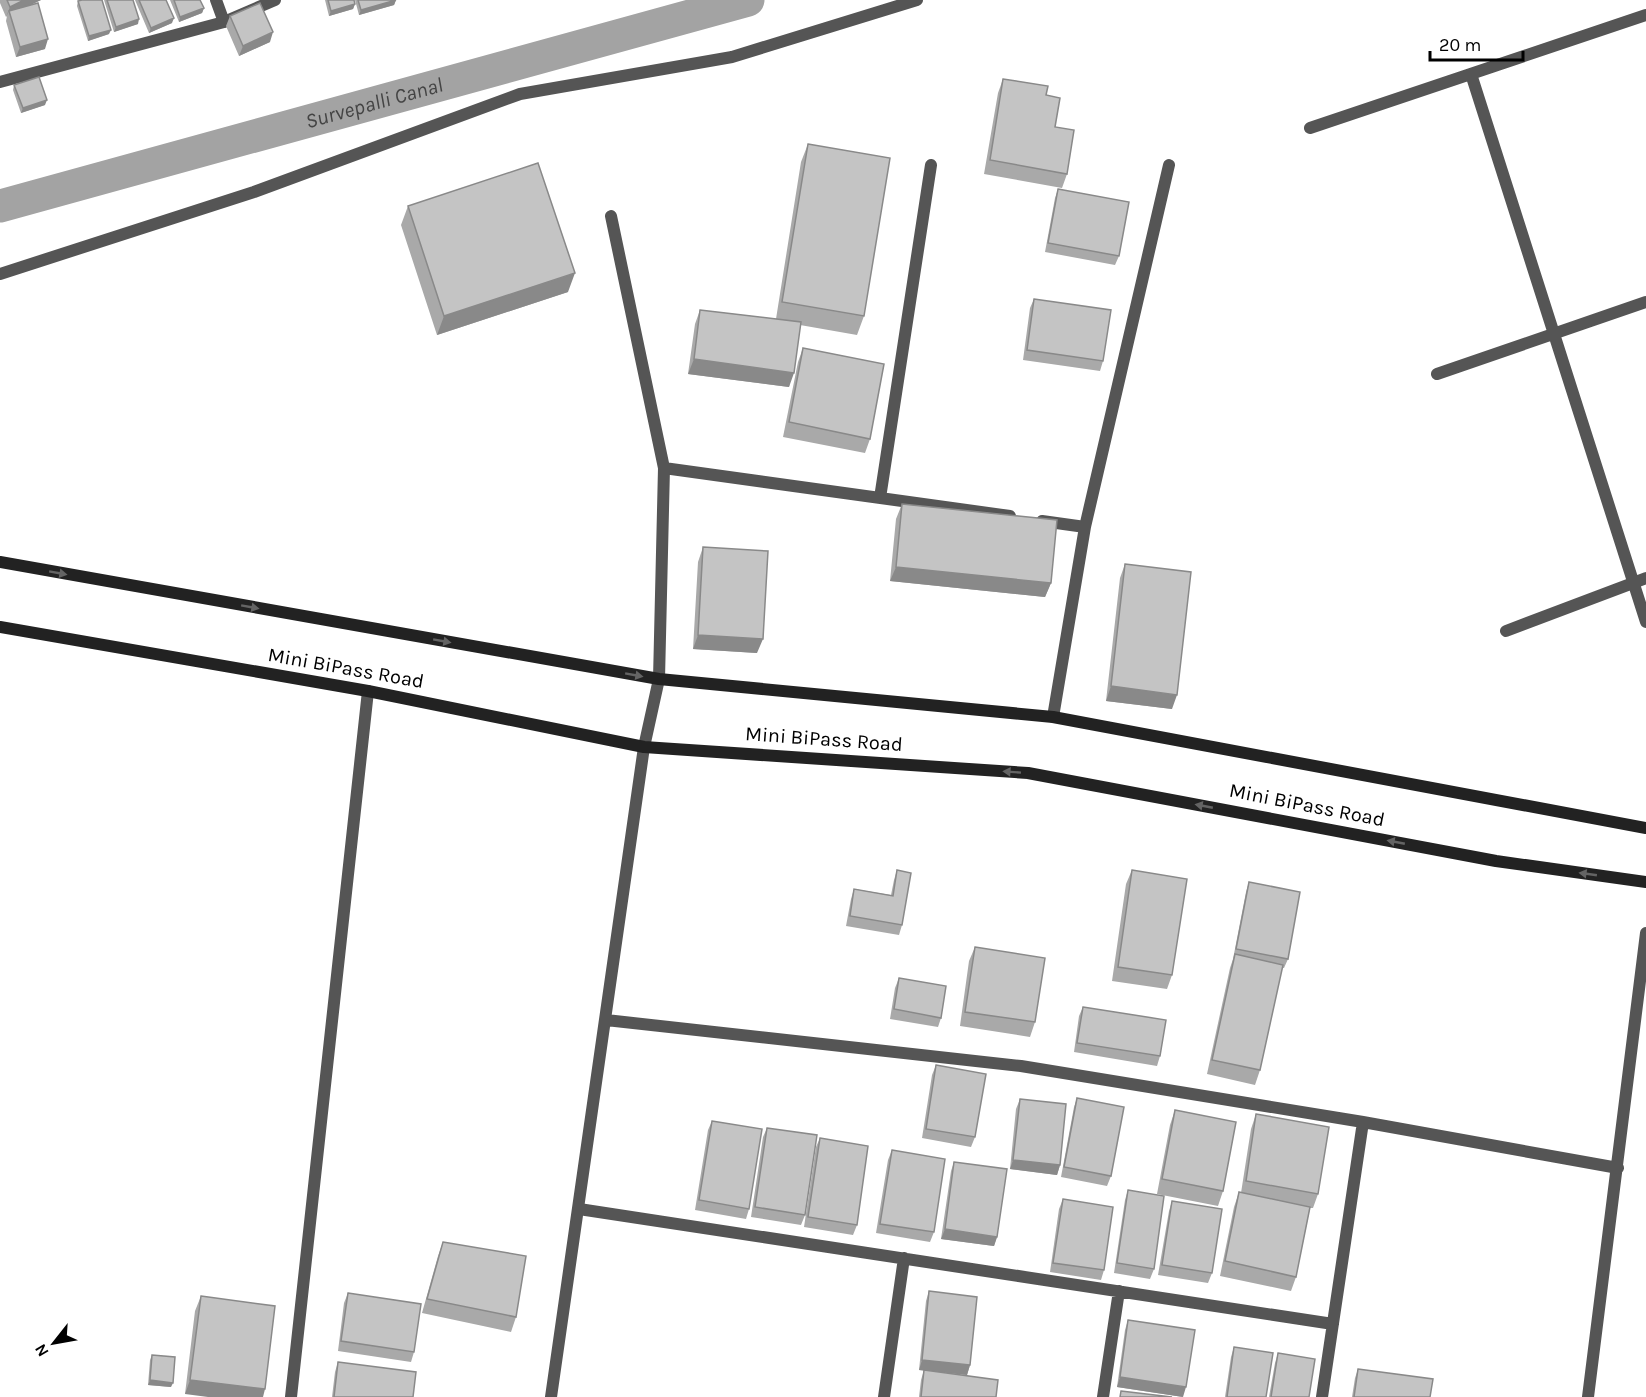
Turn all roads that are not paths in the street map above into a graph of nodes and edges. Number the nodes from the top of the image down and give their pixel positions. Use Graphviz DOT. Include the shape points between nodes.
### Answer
graph roads {
  1 [pos="216,0"];
  2 [pos="275,0"];
  3 [pos="918,0"];
  4 [pos="1646,15"];
  5 [pos="224,22"];
  6 [pos="1471,74"];
  7 [pos="0,82"];
  8 [pos="1310,128"];
  9 [pos="930,165"];
  10 [pos="1169,165"];
  11 [pos="611,216"];
  12 [pos="0,274"];
  13 [pos="1646,302"];
  14 [pos="1554,335"];
  15 [pos="1437,374"];
  16 [pos="664,468"];
  17 [pos="880,498"];
  18 [pos="1085,526"];
  19 [pos="0,562"];
  20 [pos="1646,578"];
  21 [pos="1634,583"];
  22 [pos="1646,622"];
  23 [pos="0,627"];
  24 [pos="1506,631"];
  25 [pos="659,679"];
  26 [pos="368,691"];
  27 [pos="1053,717"];
  28 [pos="644,747"];
  29 [pos="1646,828"];
  30 [pos="1646,882"];
  31 [pos="1646,933"];
  32 [pos="606,1020"];
  33 [pos="1363,1122"];
  34 [pos="1618,1168"];
  35 [pos="579,1209"];
  36 [pos="904,1258"];
  37 [pos="1119,1291"];
  38 [pos="1333,1324"];
  39 [pos="291,1397"];
  40 [pos="551,1397"];
  41 [pos="884,1397"];
  42 [pos="1103,1397"];
  43 [pos="1322,1397"];
  44 [pos="1588,1397"];
  1 -- 5 [label="street"];
  2 -- 5 [label="street"];
  3 -- 12 [label="street" via="732,57 520,94 254,192"];
  4 -- 6 [label="street"];
  5 -- 7 [label="street"];
  6 -- 8 [label="street"];
  6 -- 14 [label="street"];
  9 -- 17 [label="street"];
  10 -- 18 [label="street"];
  11 -- 16 [label="street"];
  13 -- 14 [label="street"];
  14 -- 15 [label="street"];
  14 -- 21 [label="street"];
  16 -- 17 [label="street"];
  16 -- 25 [label="street"];
  17 -- 18 [label="street"];
  18 -- 27 [label="street"];
  19 -- 25 [label="main road, one-way"];
  20 -- 21 [label="street"];
  21 -- 22 [label="street"];
  21 -- 24 [label="street"];
  23 -- 26 [label="main road, Mini BiPass Road"];
  25 -- 27 [label="main road"];
  25 -- 28 [label="street"];
  26 -- 28 [label="main road, Mini BiPass Road"];
  26 -- 39 [label="street"];
  27 -- 29 [label="main road"];
  30 -- 28 [label="main road, Mini BiPass Road, one-way" via="1496,861 1028,773"];
  28 -- 32 [label="street"];
  31 -- 34 [label="street"];
  32 -- 33 [label="street" via="1021,1066"];
  32 -- 35 [label="street"];
  33 -- 34 [label="street"];
  33 -- 38 [label="street"];
  34 -- 44 [label="street"];
  35 -- 36 [label="street"];
  35 -- 40 [label="street"];
  36 -- 37 [label="street"];
  36 -- 41 [label="street"];
  37 -- 38 [label="street"];
  37 -- 42 [label="street"];
  38 -- 43 [label="street"];
}
